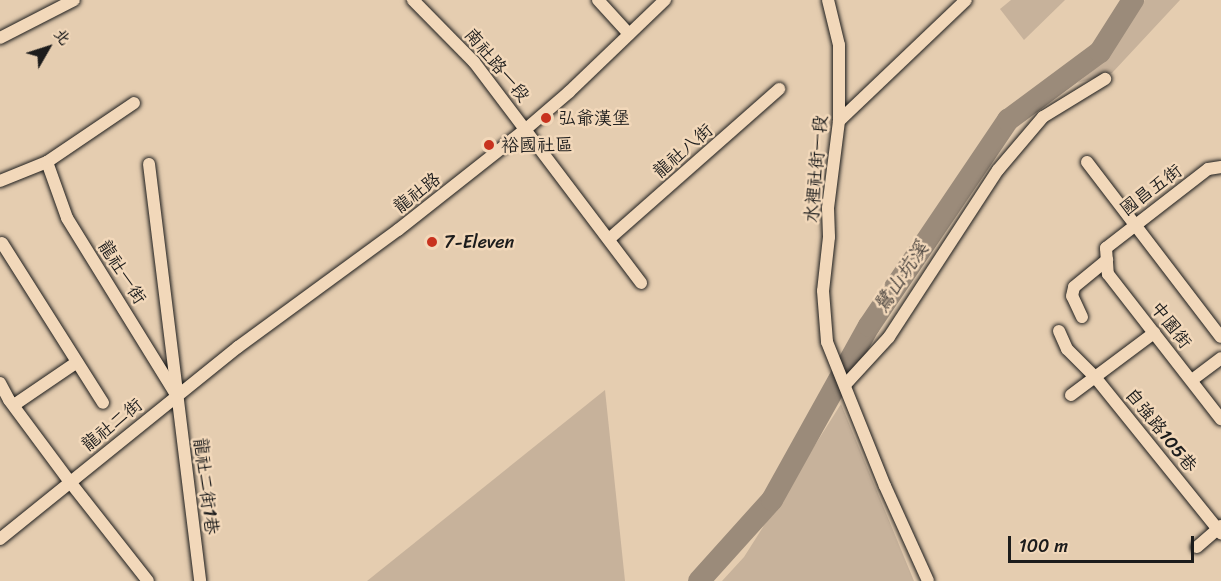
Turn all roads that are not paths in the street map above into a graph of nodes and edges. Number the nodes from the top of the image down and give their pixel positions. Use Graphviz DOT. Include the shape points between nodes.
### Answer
graph roads {
  1 [pos="74,0"];
  2 [pos="413,0"];
  3 [pos="598,0"];
  4 [pos="665,0"];
  5 [pos="828,0"];
  6 [pos="966,0"];
  7 [pos="629,34"];
  8 [pos="0,38"];
  9 [pos="1105,79"];
  10 [pos="779,88"];
  11 [pos="134,104"];
  12 [pos="839,121"];
  13 [pos="526,129"];
  14 [pos="47,162"];
  15 [pos="1088,162"];
  16 [pos="149,164"];
  17 [pos="1221,167"];
  18 [pos="0,181"];
  19 [pos="1135,225"];
  20 [pos="609,239"];
  21 [pos="2,243"];
  22 [pos="1107,254"];
  23 [pos="641,283"];
  24 [pos="1082,317"];
  25 [pos="1059,331"];
  26 [pos="1155,333"];
  27 [pos="1221,337"];
  28 [pos="1221,358"];
  29 [pos="77,362"];
  30 [pos="1095,377"];
  31 [pos="1192,380"];
  32 [pos="0,383"];
  33 [pos="845,385"];
  34 [pos="1071,395"];
  35 [pos="177,396"];
  36 [pos="8,403"];
  37 [pos="103,403"];
  38 [pos="1221,419"];
  39 [pos="70,482"];
  40 [pos="1220,529"];
  41 [pos="0,539"];
  42 [pos="1197,547"];
  43 [pos="148,581"];
  44 [pos="200,581"];
  45 [pos="928,581"];
  1 -- 8 [label="street"];
  2 -- 13 [label="street, 南社路一段" via="474,62"];
  3 -- 7 [label="street"];
  4 -- 7 [label="street, 龍社路"];
  5 -- 12 [label="street, 水裡社街一段" via="839,45"];
  6 -- 12 [label="street"];
  7 -- 13 [label="street, 龍社路"];
  9 -- 33 [label="street" via="1043,117 998,170 889,337"];
  10 -- 20 [label="street, 龍社八街"];
  11 -- 14 [label="street"];
  12 -- 33 [label="street, 水裡社街一段" via="823,291 827,342"];
  13 -- 20 [label="street"];
  13 -- 35 [label="street, 龍社路"];
  14 -- 18 [label="street"];
  14 -- 35 [label="street, 龍社一街" via="67,218"];
  15 -- 19 [label="street"];
  16 -- 35 [label="street, 龍社二街1巷"];
  17 -- 19 [label="street, 國昌五街" via="1208,169"];
  19 -- 22 [label="street, 國昌五街"];
  19 -- 27 [label="street"];
  20 -- 23 [label="street"];
  21 -- 29 [label="street"];
  22 -- 24 [label="street, 國昌五街" via="1074,287 1072,296"];
  22 -- 26 [label="street, 中園街" via="1108,274"];
  25 -- 30 [label="street, 自強路105巷" via="1067,348"];
  26 -- 30 [label="street"];
  26 -- 31 [label="street, 中園街"];
  28 -- 31 [label="street"];
  29 -- 36 [label="street"];
  29 -- 37 [label="street"];
  30 -- 34 [label="street"];
  30 -- 40 [label="street, 自強路105巷"];
  31 -- 38 [label="street, 中園街"];
  32 -- 36 [label="street"];
  33 -- 45 [label="street"];
  35 -- 39 [label="street, 龍社二街"];
  35 -- 44 [label="street, 龍社二街1巷"];
  36 -- 39 [label="street"];
  39 -- 41 [label="street, 龍社二街"];
  39 -- 43 [label="street"];
  40 -- 42 [label="street"];
}
